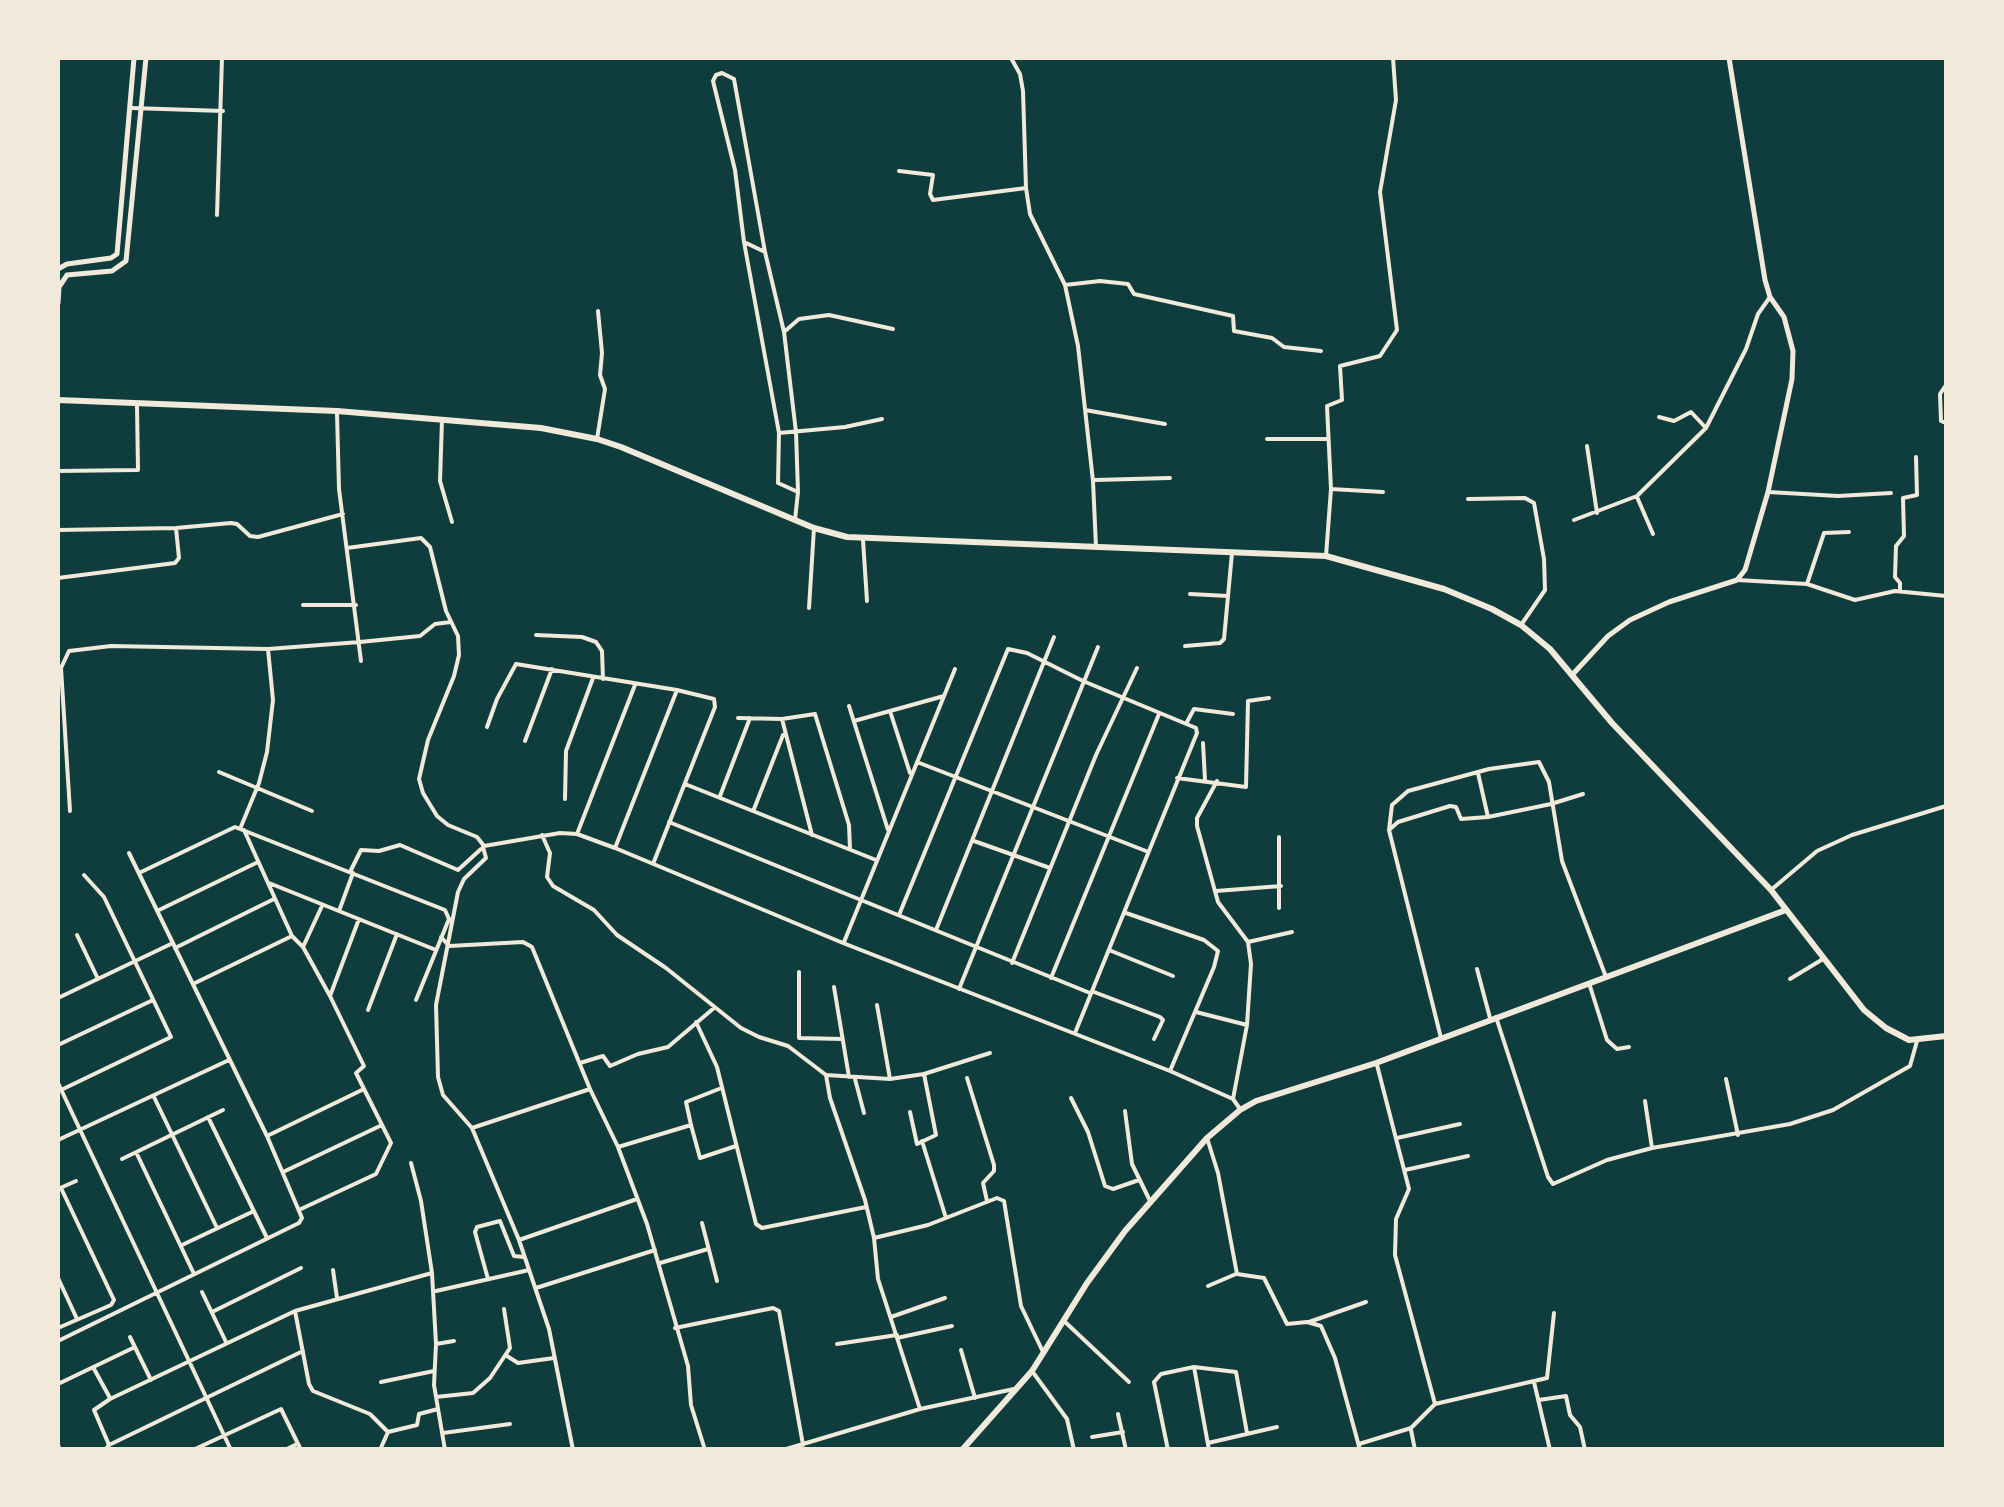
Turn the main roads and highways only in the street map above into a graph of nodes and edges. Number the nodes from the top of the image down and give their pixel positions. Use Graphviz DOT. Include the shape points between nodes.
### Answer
graph roads {
  1 [pos="58,400"];
  2 [pos="1786,910"];
  3 [pos="1946,1036"];
  4 [pos="962,1450"];
  1 -- 2 [label="main road" via="484,421 598,439 814,528 863,538 1326,556 1444,588 1538,637"];
  2 -- 3 [label="main road" via="1864,1010 1901,1037"];
  2 -- 4 [label="main road" via="1240,1110 1207,1138 1104,1257 1032,1371"];
}
